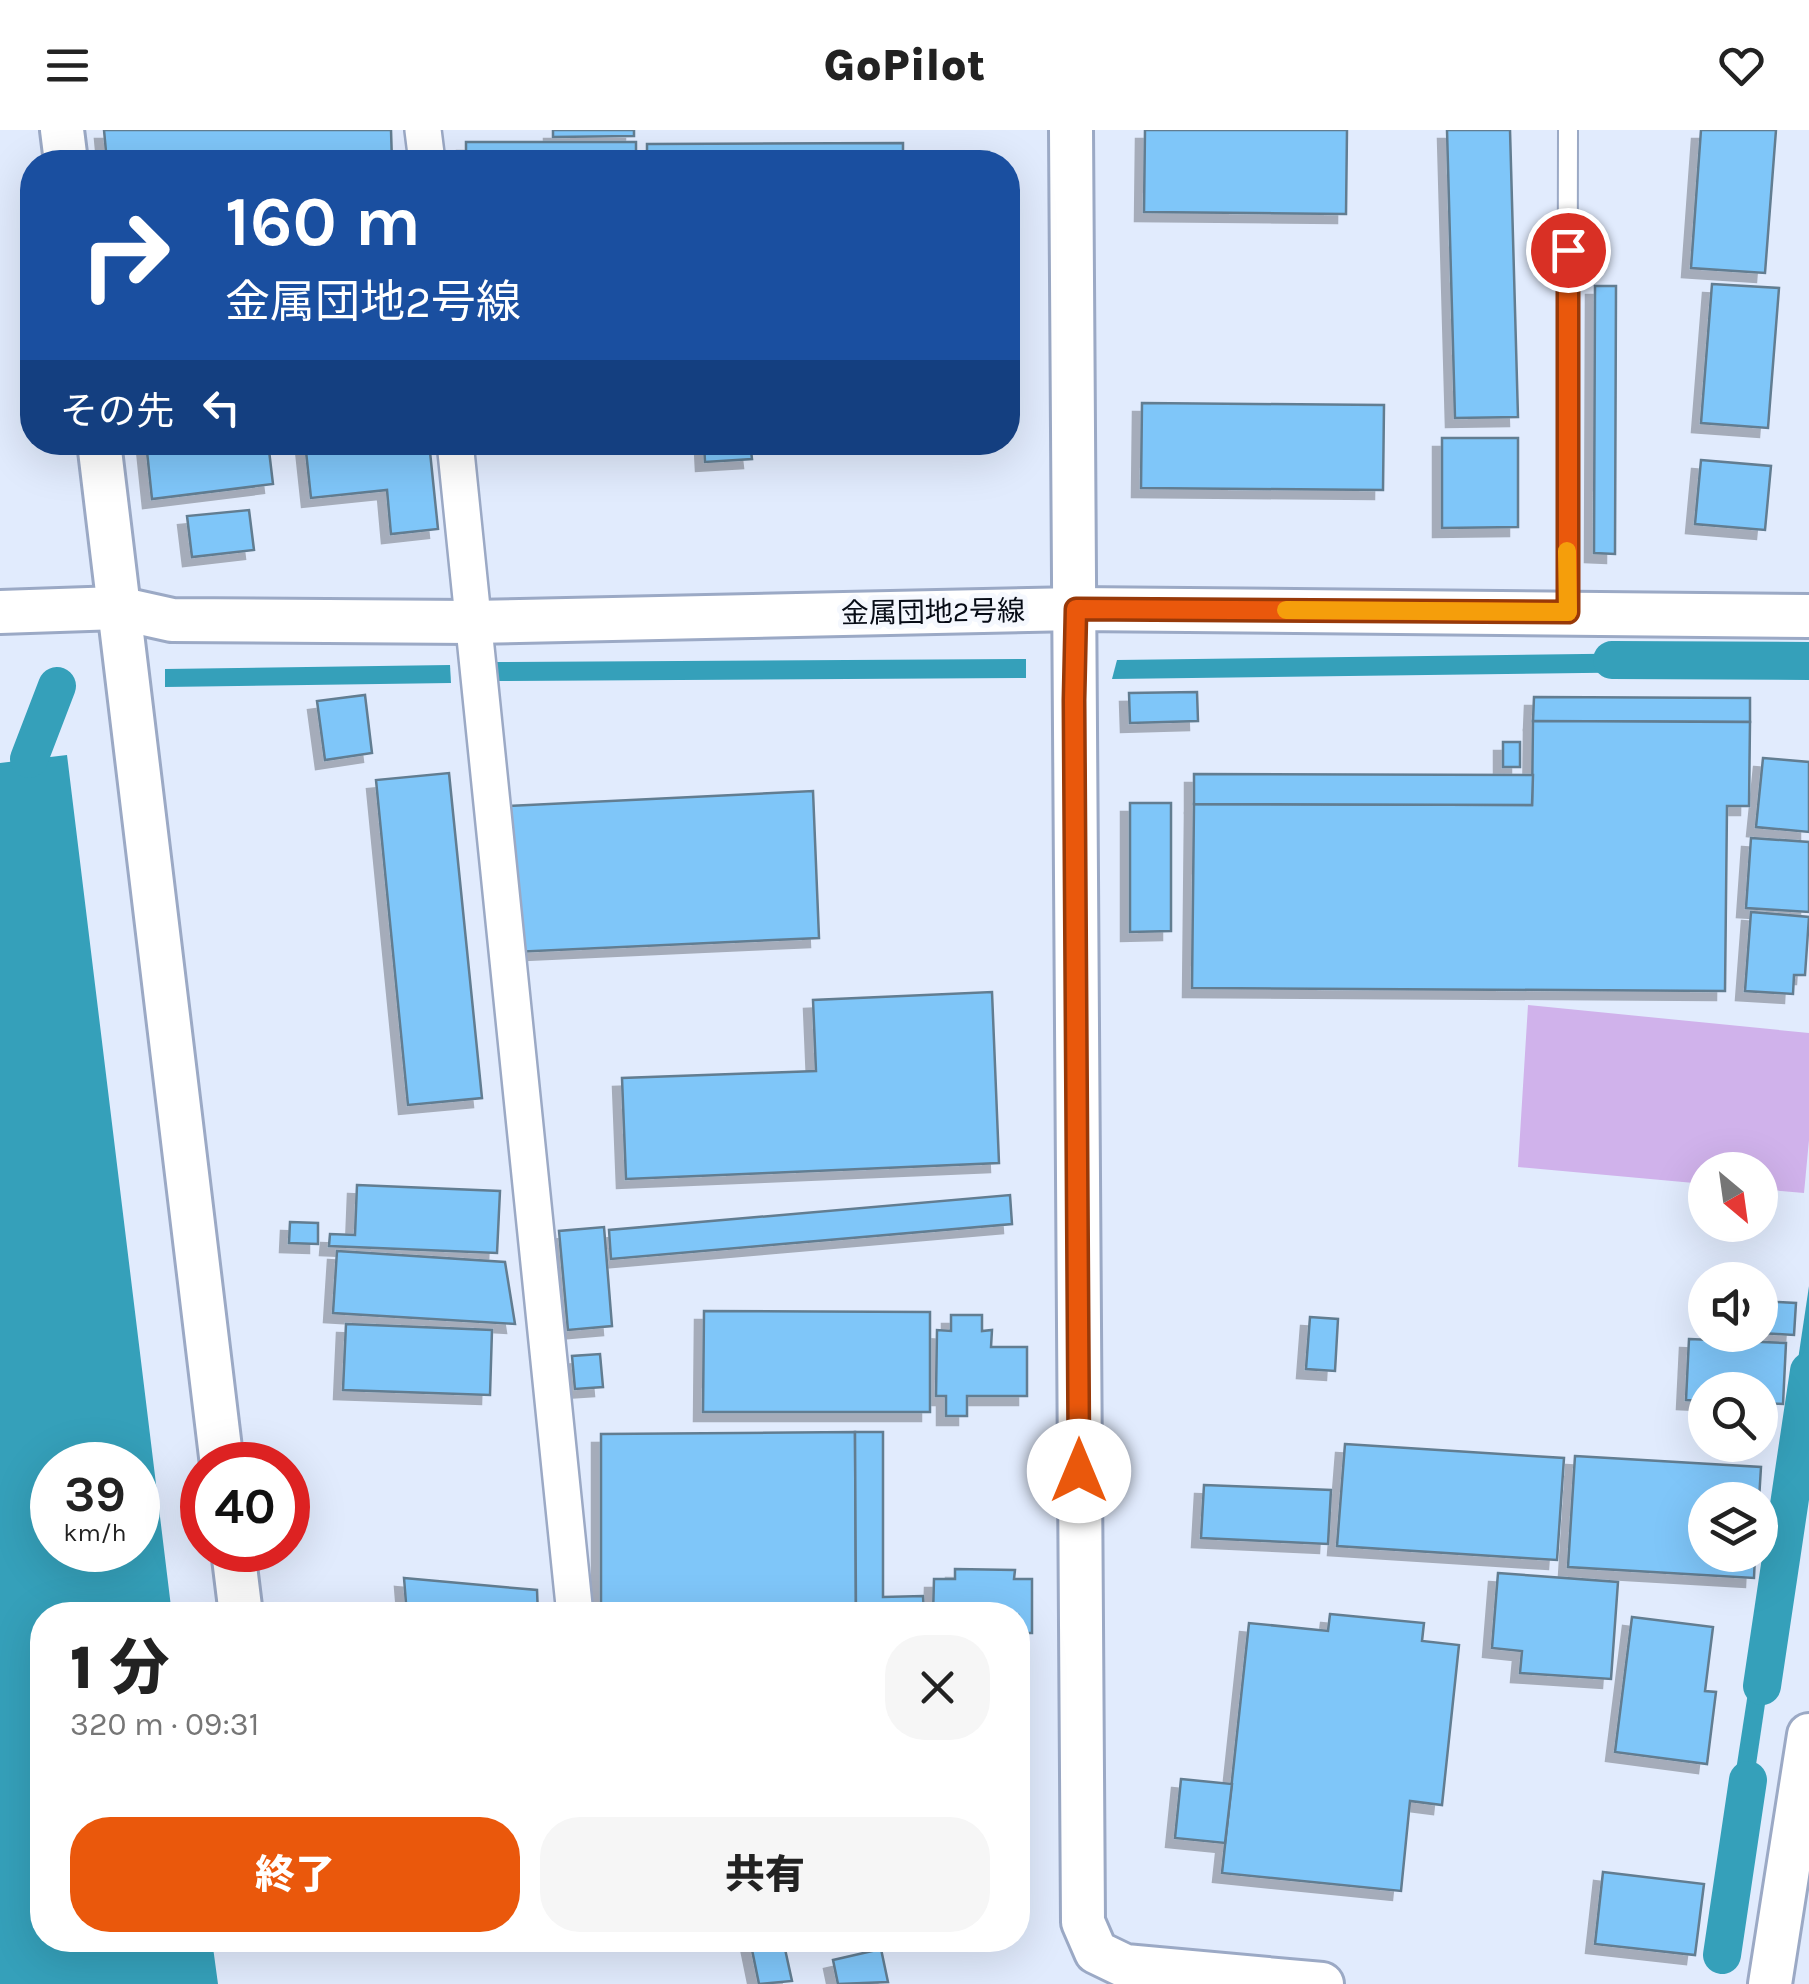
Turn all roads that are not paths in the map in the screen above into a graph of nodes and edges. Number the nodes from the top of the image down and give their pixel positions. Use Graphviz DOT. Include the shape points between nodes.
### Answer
graph roads {
  1 [pos="1071,130"];
  2 [pos="1568,130"];
  3 [pos="100,455"];
  4 [pos="456,455"];
  5 [pos="118,608"];
  6 [pos="1076,609"];
  7 [pos="0,612"];
  8 [pos="1568,612"];
  9 [pos="1809,616"];
  10 [pos="472,622"];
  11 [pos="219,1442"];
  12 [pos="236,1572"];
  13 [pos="239,1602"];
  14 [pos="574,1602"];
  15 [pos="1809,1735"];
  16 [pos="1322,1984"];
  17 [pos="1770,1984"];
  1 -- 6 [label="street"];
  2 -- 8 [label="lane"];
  3 -- 5 [label="street"];
  4 -- 10 [label="street"];
  5 -- 7 [label="street, 金属団地2号線"];
  5 -- 10 [label="street, 金属団地2号線" via="172,620"];
  5 -- 11 [label="street"];
  6 -- 8 [label="street, 金属団地2号線"];
  6 -- 10 [label="street, 金属団地2号線"];
  6 -- 16 [label="street" via="1083,1922 1096,1952 1124,1966"];
  8 -- 9 [label="street, 金属団地2号線"];
  10 -- 14 [label="street"];
  12 -- 13 [label="street"];
  15 -- 17 [label="street"];
}
